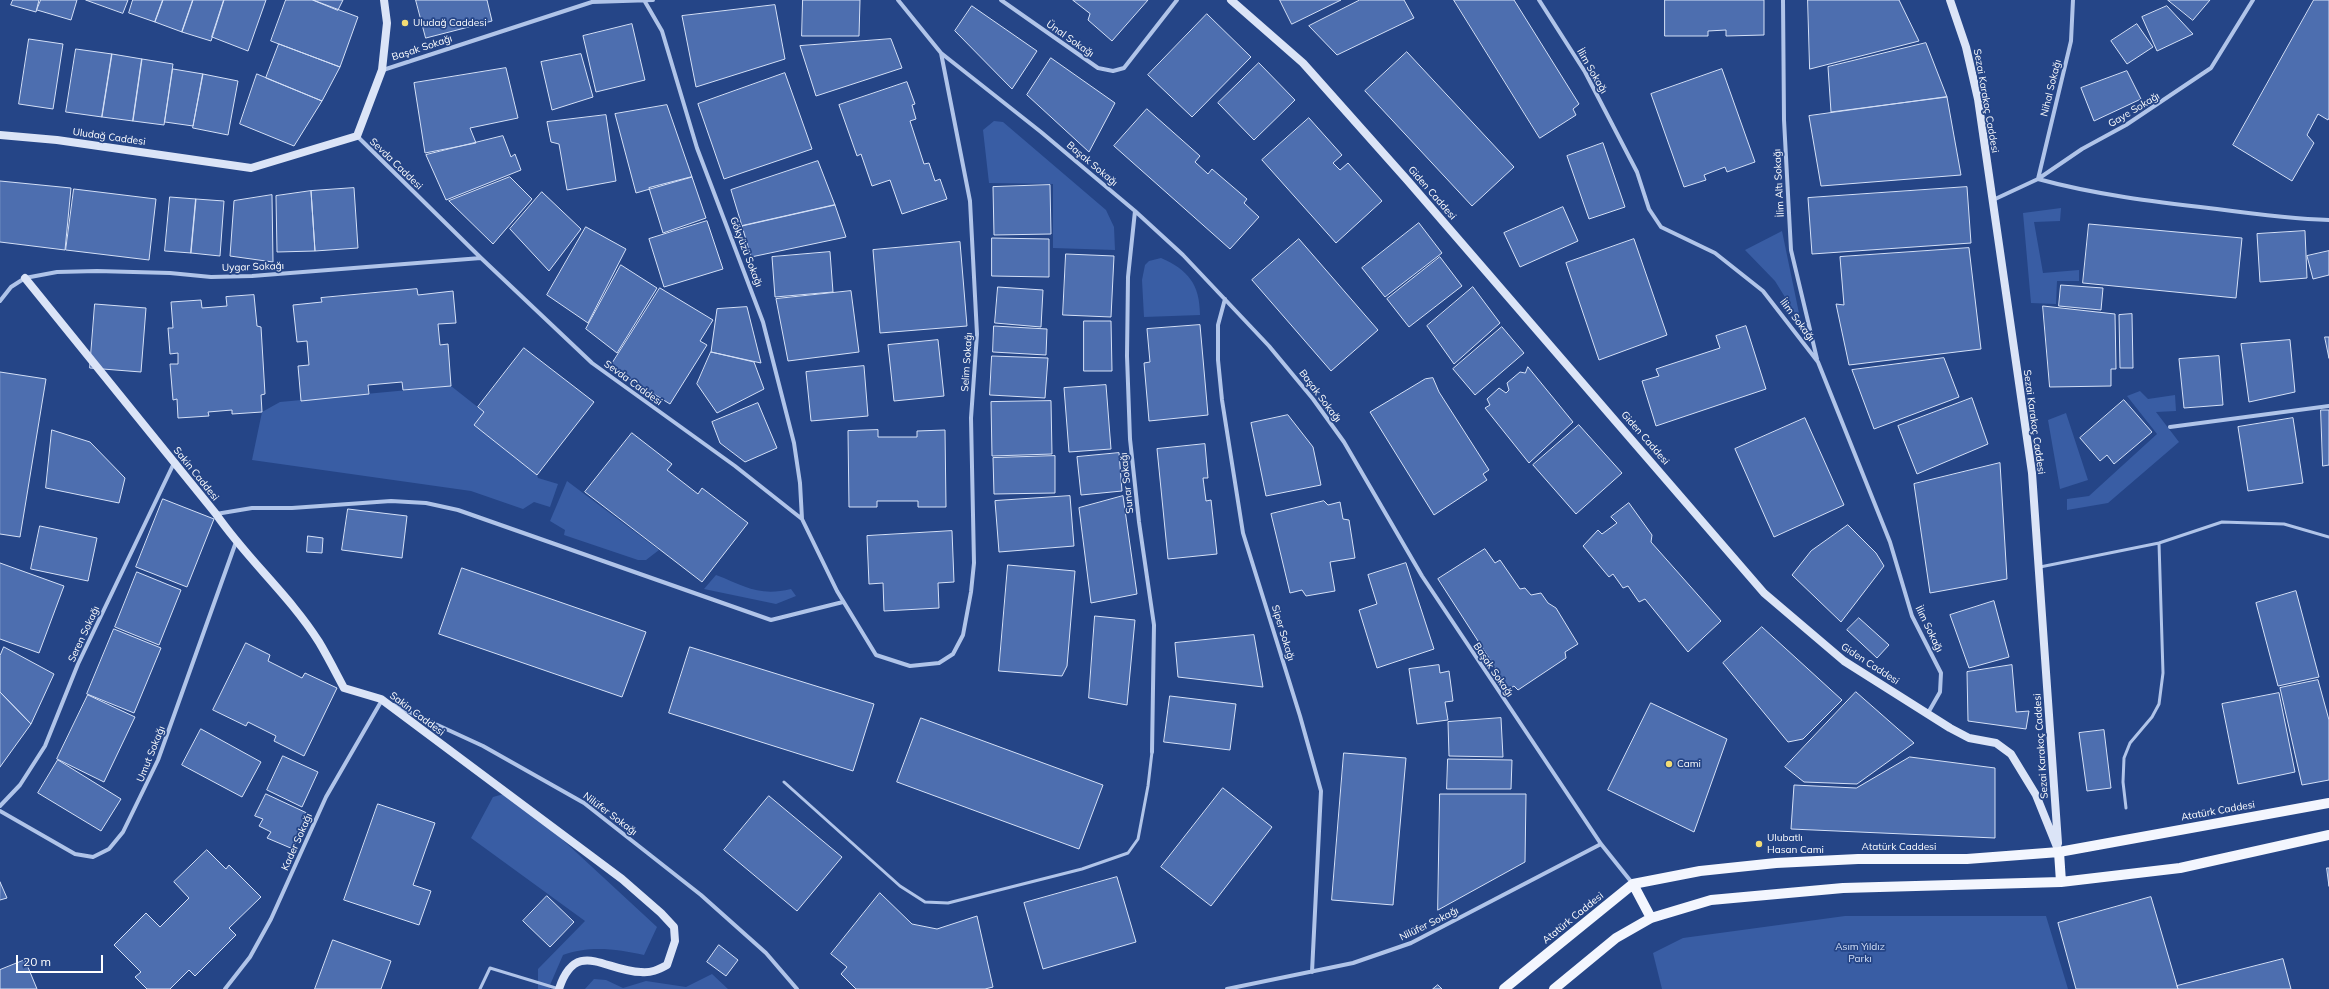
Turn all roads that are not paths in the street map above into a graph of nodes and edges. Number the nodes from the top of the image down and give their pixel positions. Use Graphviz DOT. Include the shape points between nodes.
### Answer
graph roads {
  1 [pos="384,0"];
  2 [pos="644,0"];
  3 [pos="653,0"];
  4 [pos="898,0"];
  5 [pos="1001,0"];
  6 [pos="1176,0"];
  7 [pos="1231,0"];
  8 [pos="1539,0"];
  9 [pos="1784,0"];
  10 [pos="1950,0"];
  11 [pos="2073,0"];
  12 [pos="2253,0"];
  13 [pos="941,53"];
  14 [pos="382,70"];
  15 [pos="0,135"];
  16 [pos="357,136"];
  17 [pos="2038,179"];
  18 [pos="1993,200"];
  19 [pos="1135,211"];
  20 [pos="2329,220"];
  21 [pos="481,258"];
  22 [pos="25,278"];
  23 [pos="1225,299"];
  24 [pos="0,301"];
  25 [pos="1818,362"];
  26 [pos="2329,406"];
  27 [pos="2170,427"];
  28 [pos="174,463"];
  29 [pos="216,514"];
  30 [pos="802,519"];
  31 [pos="2329,537"];
  32 [pos="236,542"];
  33 [pos="2159,543"];
  34 [pos="2038,567"];
  35 [pos="843,602"];
  36 [pos="876,655"];
  37 [pos="381,699"];
  38 [pos="1928,713"];
  39 [pos="1152,752"];
  40 [pos="784,782"];
  41 [pos="2329,803"];
  42 [pos="0,806"];
  43 [pos="2126,808"];
  44 [pos="0,810"];
  45 [pos="2329,835"];
  46 [pos="1601,844"];
  47 [pos="2059,852"];
  48 [pos="2061,882"];
  49 [pos="1633,884"];
  50 [pos="1651,918"];
  51 [pos="1312,972"];
  52 [pos="225,989"];
  53 [pos="480,989"];
  54 [pos="559,989"];
  55 [pos="797,989"];
  56 [pos="1227,989"];
  57 [pos="1504,989"];
  58 [pos="1554,989"];
  1 -- 14 [label="street" via="387,23"];
  2 -- 3 [label="street, Başak Sokağı"];
  2 -- 14 [label="street, Başak Sokağı" via="592,2"];
  2 -- 30 [label="street, Gökyüzü Sokağı" via="662,32 698,148 763,322 794,443"];
  4 -- 13 [label="street, Başak Sokağı"];
  5 -- 6 [label="street, Ünal Sokağı" via="1098,68 1113,71 1124,68"];
  7 -- 38 [label="street, Giden Caddesi" via="1314,74 1764,593 1844,661"];
  8 -- 25 [label="street, İlim Sokağı" via="1585,72 1637,172 1649,209 1661,227 1715,253 1763,291"];
  9 -- 25 [label="street, İlim Altı Sokağı" via="1784,120 1791,250"];
  10 -- 18 [label="street, Sezai Karakoç Caddesi" via="1966,47 1978,99"];
  11 -- 17 [label="street, Nihal Sokağı" via="2071,41"];
  12 -- 17 [label="street, Gaye Sokağı" via="2211,68 2126,125 2082,149"];
  13 -- 19 [label="street, Başak Sokağı"];
  13 -- 36 [label="street, Selim Sokağı" via="970,201 974,251 977,334 971,418 974,563 971,592 963,635 953,654 940,663 910,666"];
  14 -- 16 [label="street"];
  15 -- 16 [label="street, Uludağ Caddesi" via="57,140 251,168"];
  16 -- 21 [label="street, Sevda Caddesi"];
  17 -- 18 [label="street, Gaye Sokağı"];
  17 -- 20 [label="street" via="2073,189 2186,206"];
  18 -- 34 [label="street, Sezai Karakoç Caddesi" via="2032,473"];
  19 -- 23 [label="street, Başak Sokağı" via="1183,255"];
  19 -- 39 [label="street, Sunar Sokağı" via="1128,277 1127,356 1132,454 1154,625"];
  21 -- 22 [label="street, Uygar Sokağı" via="252,276 211,277 97,270 57,272"];
  21 -- 30 [label="street, Sevda Caddesi" via="592,363 735,466"];
  22 -- 24 [label="street" via="11,287"];
  22 -- 28 [label="street, Sakin Caddesi"];
  23 -- 46 [label="street, Başak Sokağı" via="1313,398 1344,442 1422,576"];
  23 -- 51 [label="street, Siper Sokağı" via="1218,326 1218,360 1243,533 1321,791"];
  25 -- 38 [label="street, İlim Sokağı" via="1890,542 1912,616 1941,672 1940,692"];
  26 -- 27 [label="street"];
  28 -- 29 [label="street, Sakin Caddesi"];
  28 -- 42 [label="street, Seren Sokağı" via="78,664 45,746 20,785"];
  29 -- 32 [label="street, Sakin Caddesi"];
  29 -- 35 [label="street" via="252,508 292,508 391,501 426,503 458,510 771,620"];
  30 -- 35 [label="street, Sevda Caddesi"];
  31 -- 33 [label="lane" via="2284,524 2222,522"];
  32 -- 37 [label="street, Sakin Caddesi" via="319,641 344,688"];
  32 -- 44 [label="street, Umut Sokağı" via="158,760 123,832 109,849 93,857 75,854"];
  33 -- 34 [label="lane"];
  33 -- 43 [label="lane" via="2163,673 2159,704 2152,717 2130,743 2124,758"];
  34 -- 47 [label="street, Sezai Karakoç Caddesi"];
  35 -- 36 [label="street, Sevda Caddesi"];
  37 -- 52 [label="street, Kader Sokağı" via="326,797 271,919 250,957"];
  37 -- 54 [label="street, Sakin Caddesi" via="622,879 674,927 675,941 667,965 654,972 640,972 595,960 584,960 571,966"];
  37 -- 55 [label="street, Nilüfer Sokağı" via="483,746 584,803 701,895 766,953"];
  38 -- 47 [label="street, Giden Caddesi" via="1969,738 1996,743 2011,754 2036,795"];
  39 -- 40 [label="lane" via="1138,839 1128,853 1082,869 948,902 925,902 900,886"];
  41 -- 47 [label="main road, Atatürk Caddesi"];
  45 -- 48 [label="main road" via="2180,868"];
  46 -- 49 [label="street, Başak Sokağı"];
  46 -- 51 [label="street, Nilüfer Sokağı" via="1411,943 1353,963"];
  47 -- 48 [label="main road"];
  47 -- 49 [label="main road, Atatürk Caddesi" via="1966,859 1858,859 1776,863 1700,870"];
  48 -- 50 [label="main road" via="1843,888 1712,900"];
  49 -- 50 [label="main road"];
  49 -- 57 [label="main road, Atatürk Caddesi"];
  50 -- 58 [label="main road" via="1616,938"];
  51 -- 56 [label="street, Nilüfer Sokağı"];
  53 -- 54 [label="lane" via="490,968"];
}
